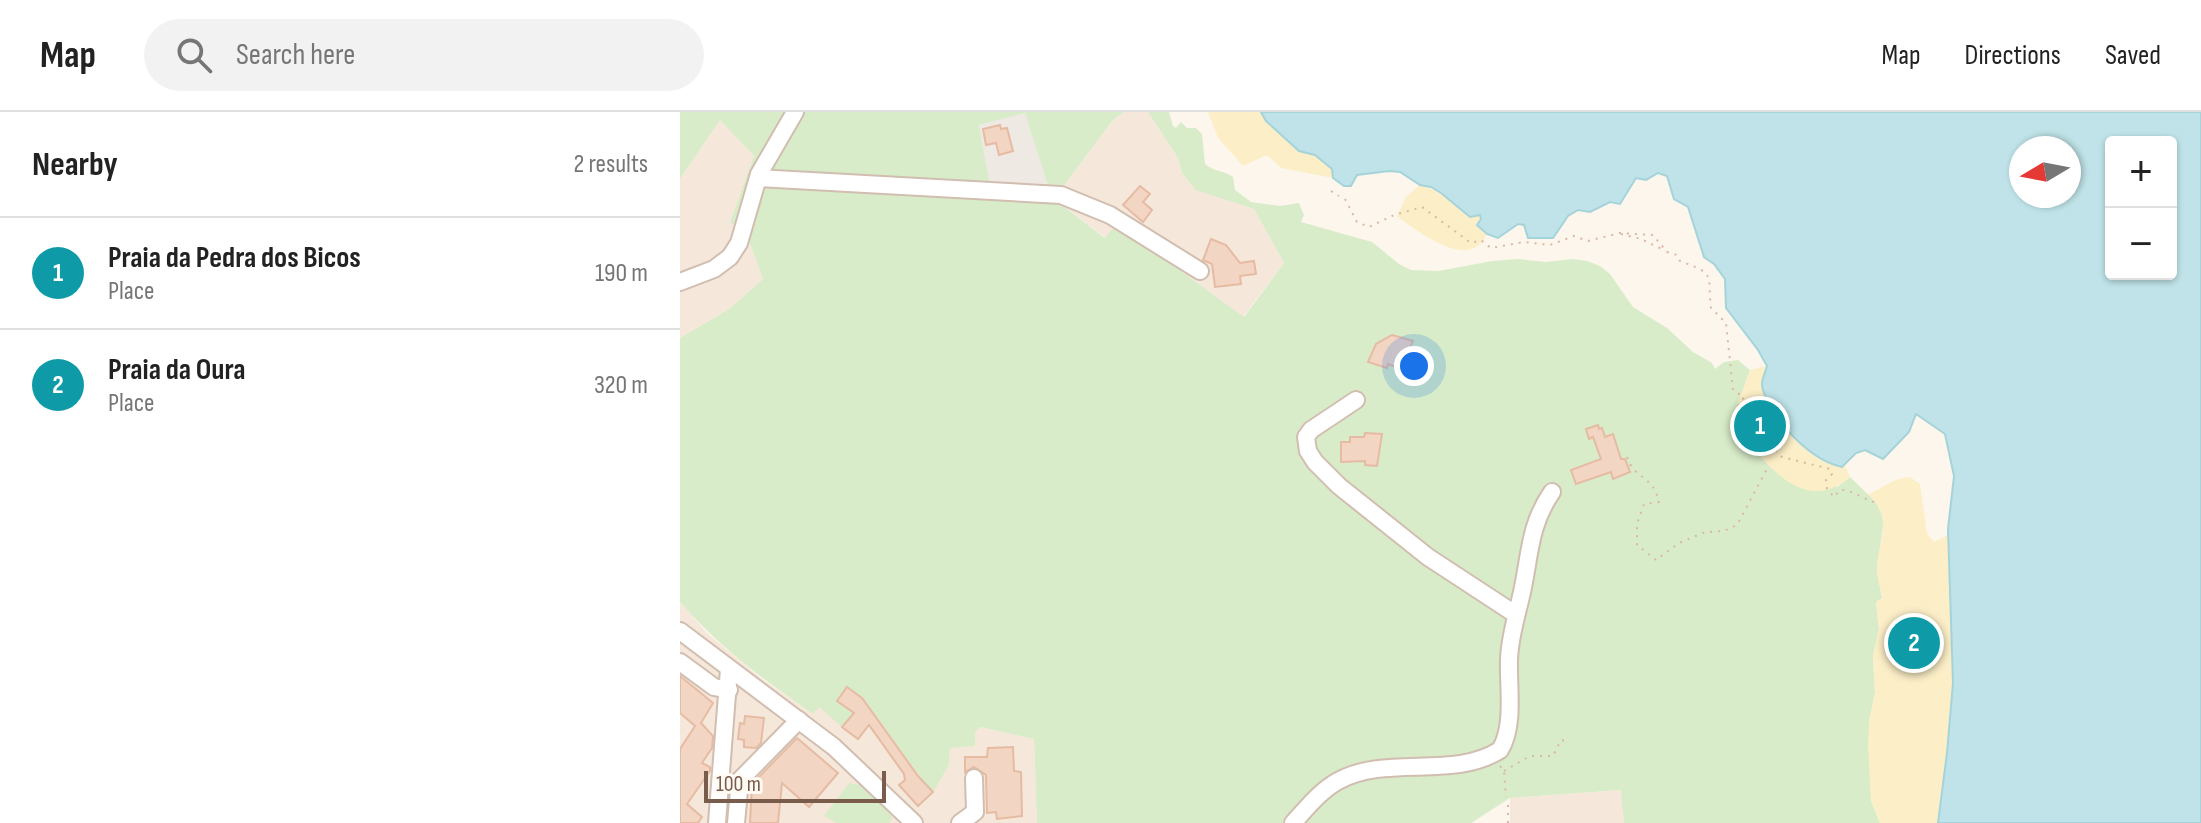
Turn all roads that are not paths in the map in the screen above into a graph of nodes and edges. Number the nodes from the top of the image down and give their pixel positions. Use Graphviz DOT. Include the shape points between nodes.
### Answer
graph roads {
  1 [pos="795,112"];
  2 [pos="758,178"];
  3 [pos="1200,271"];
  4 [pos="680,282"];
  5 [pos="1356,400"];
  6 [pos="1552,492"];
  7 [pos="1515,614"];
  8 [pos="680,631"];
  9 [pos="680,662"];
  10 [pos="729,669"];
  11 [pos="729,690"];
  12 [pos="799,720"];
  13 [pos="974,778"];
  14 [pos="908,821"];
  15 [pos="962,822"];
  16 [pos="717,823"];
  17 [pos="736,823"];
  18 [pos="1293,823"];
  1 -- 2 [label="street"];
  2 -- 3 [label="street" via="1048,192 1085,203"];
  2 -- 4 [label="street" via="745,231 730,257"];
  5 -- 7 [label="street" via="1306,437 1315,462 1428,557"];
  6 -- 7 [label="street" via="1528,547"];
  7 -- 18 [label="street" via="1508,728 1500,750 1474,761 1366,771 1338,781"];
  8 -- 10 [label="street"];
  9 -- 11 [label="street" via="714,687"];
  10 -- 11 [label="street"];
  10 -- 12 [label="street"];
  11 -- 16 [label="street"];
  12 -- 14 [label="street" via="863,772"];
  12 -- 17 [label="street" via="740,780"];
  13 -- 15 [label="street" via="975,812"];
}
